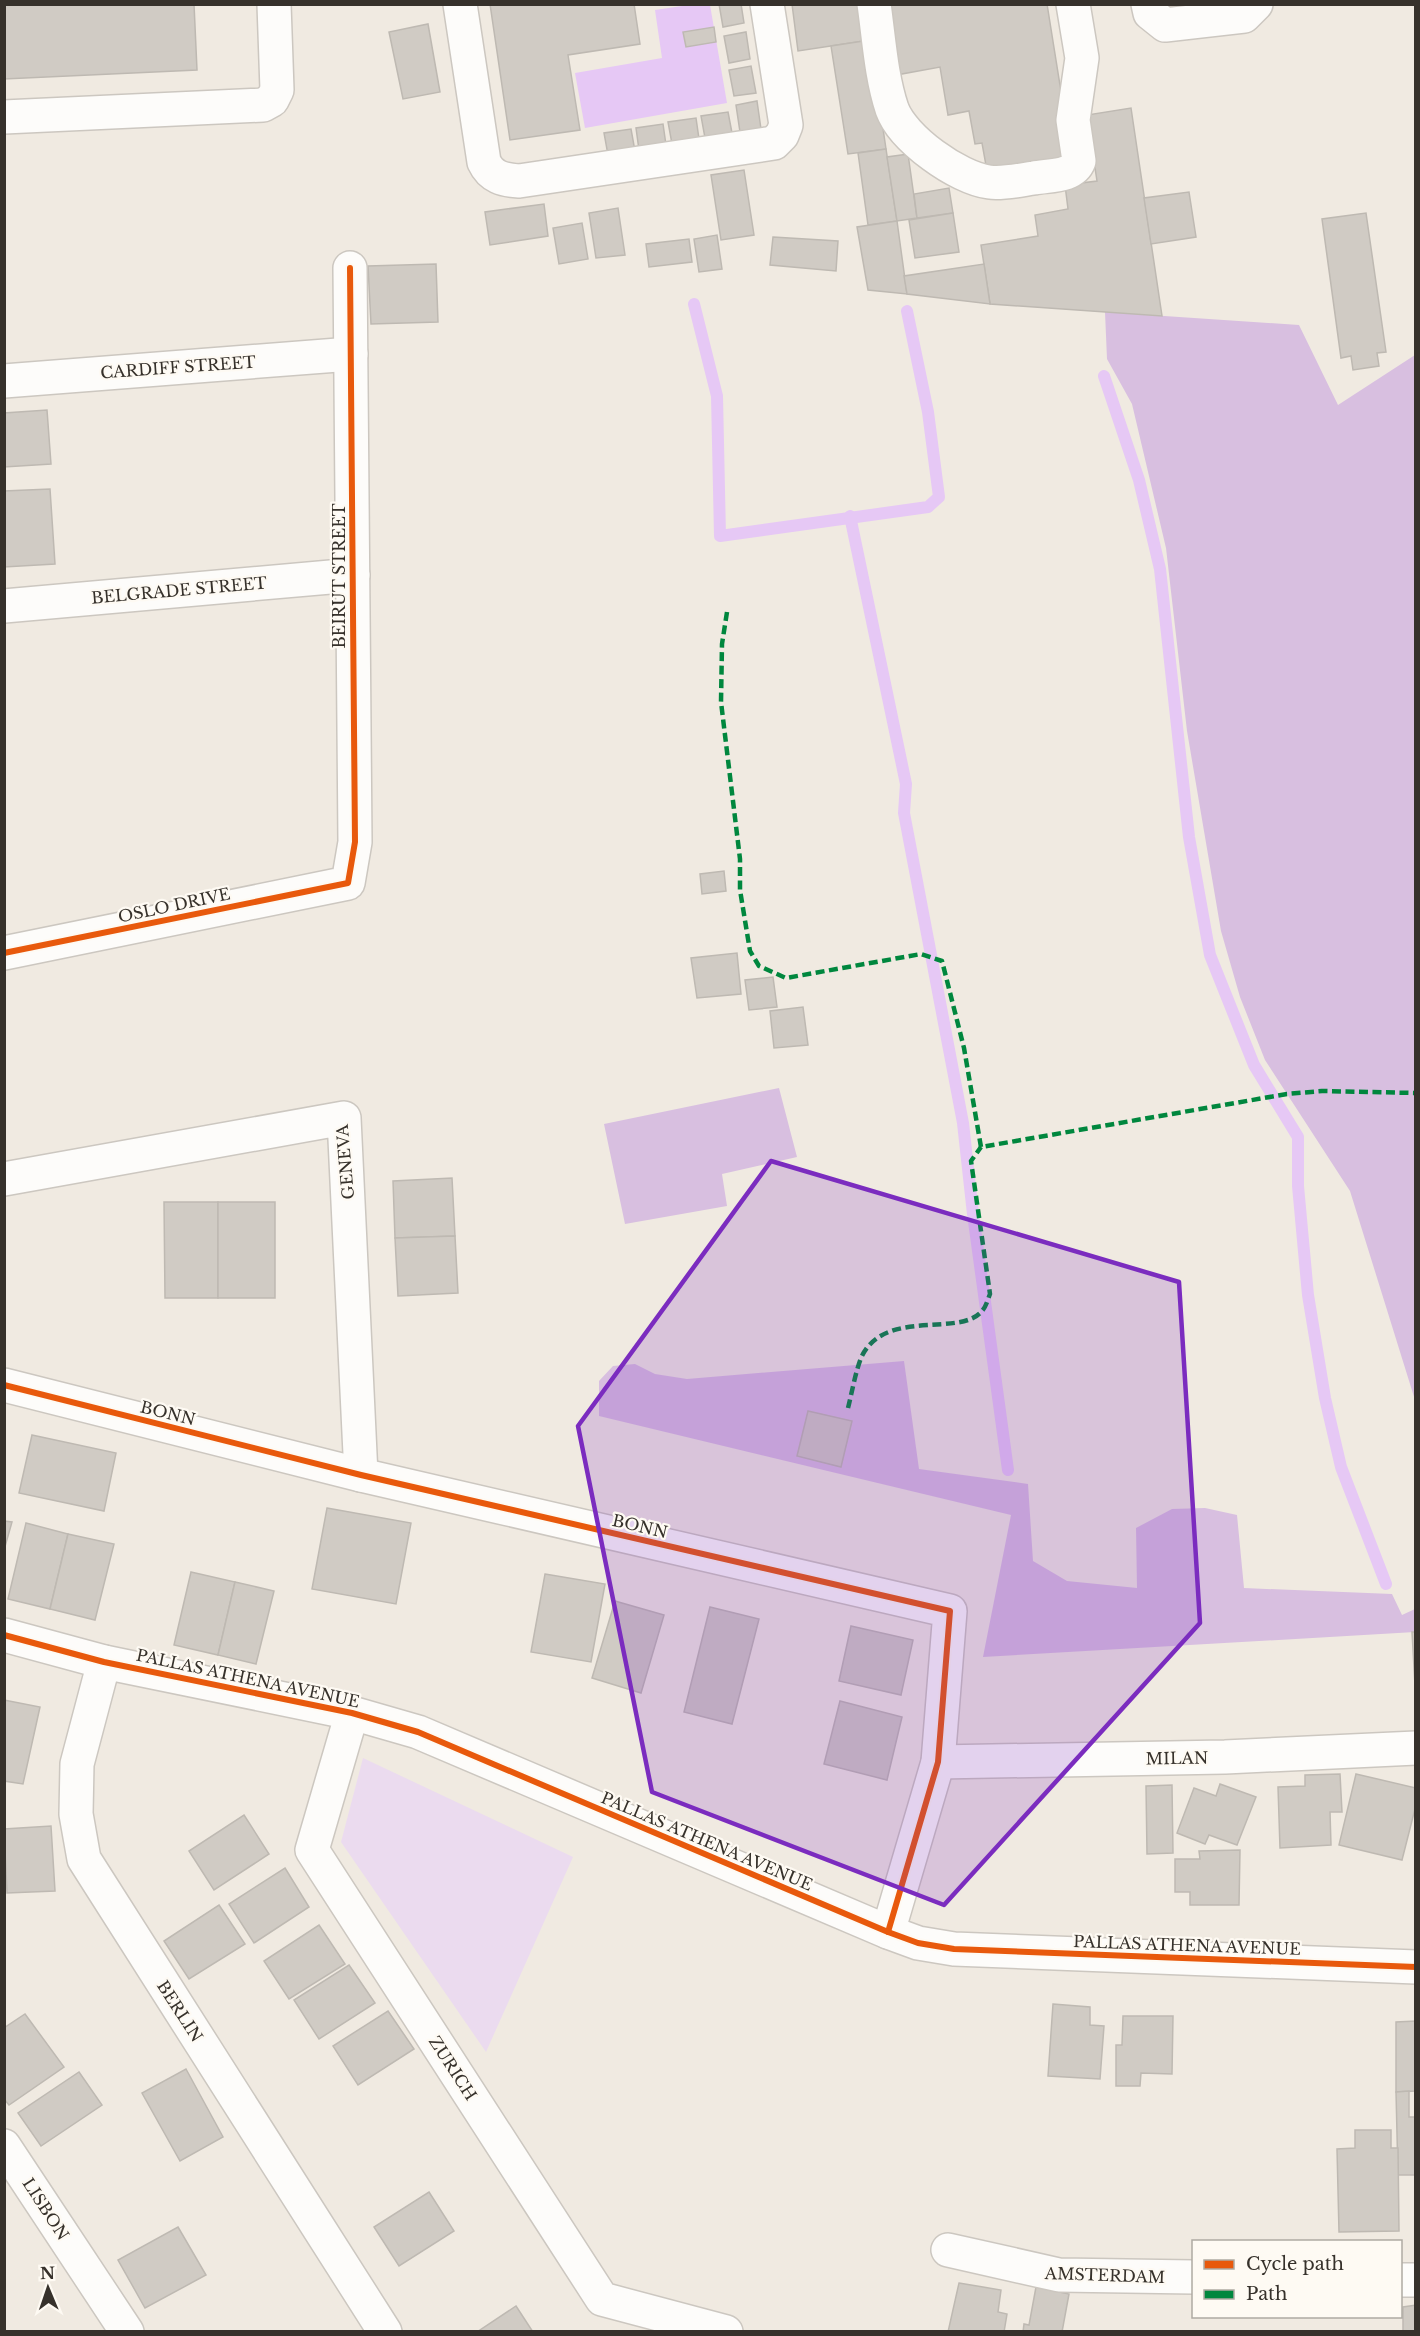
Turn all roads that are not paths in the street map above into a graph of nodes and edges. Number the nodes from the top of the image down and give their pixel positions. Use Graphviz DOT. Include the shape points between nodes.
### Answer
graph roads {
  1 [pos="274,4"];
  2 [pos="460,4"];
  3 [pos="767,4"];
  4 [pos="874,4"];
  5 [pos="1073,4"];
  6 [pos="1148,4"];
  7 [pos="1256,4"];
  8 [pos="4,117"];
  9 [pos="350,268"];
  10 [pos="351,354"];
  11 [pos="4,381"];
  12 [pos="353,575"];
  13 [pos="4,606"];
  14 [pos="348,883"];
  15 [pos="4,953"];
  16 [pos="4,1179"];
  17 [pos="4,1385"];
  18 [pos="361,1475"];
  19 [pos="4,1635"];
  20 [pos="104,1662"];
  21 [pos="352,1713"];
  22 [pos="1416,1748"];
  23 [pos="938,1762"];
  24 [pos="888,1932"];
  25 [pos="1416,1967"];
  26 [pos="4,2146"];
  27 [pos="948,2250"];
  28 [pos="1192,2277"];
  29 [pos="127,2331"];
  30 [pos="385,2331"];
  31 [pos="726,2331"];
  1 -- 8 [label="street" via="277,90 272,100 263,105"];
  2 -- 3 [label="street" via="484,162 496,177 519,181 774,143 786,125"];
  4 -- 5 [label="street" via="884,78 893,112 908,135 967,176 992,183 1065,173 1077,167 1073,120 1082,58"];
  6 -- 7 [label="street" via="1150,13 1165,26 1244,16"];
  9 -- 10 [label="street, BEIRUT STREET"];
  10 -- 11 [label="street, CARDIFF STREET"];
  10 -- 12 [label="street, BEIRUT STREET"];
  12 -- 13 [label="street, BELGRADE STREET"];
  12 -- 14 [label="street, BEIRUT STREET" via="355,842"];
  14 -- 15 [label="street, OSLO DRIVE"];
  16 -- 18 [label="street, GENEVA" via="344,1118"];
  17 -- 18 [label="street, BONN"];
  18 -- 23 [label="street, BONN" via="950,1611"];
  19 -- 20 [label="street, PALLAS ATHENA AVENUE"];
  20 -- 21 [label="street, PALLAS ATHENA AVENUE"];
  20 -- 30 [label="street, BERLIN" via="77,1764 76,1814 84,1859"];
  21 -- 24 [label="street, PALLAS ATHENA AVENUE" via="418,1732"];
  21 -- 31 [label="street, ZURICH" via="312,1850 602,2299"];
  22 -- 23 [label="street, MILAN" via="1225,1757"];
  23 -- 24 [label="street, BONN"];
  24 -- 25 [label="street, PALLAS ATHENA AVENUE" via="918,1943 954,1949"];
  26 -- 29 [label="street, LISBON"];
  27 -- 28 [label="street, AMSTERDAM" via="1059,2275"];
}
